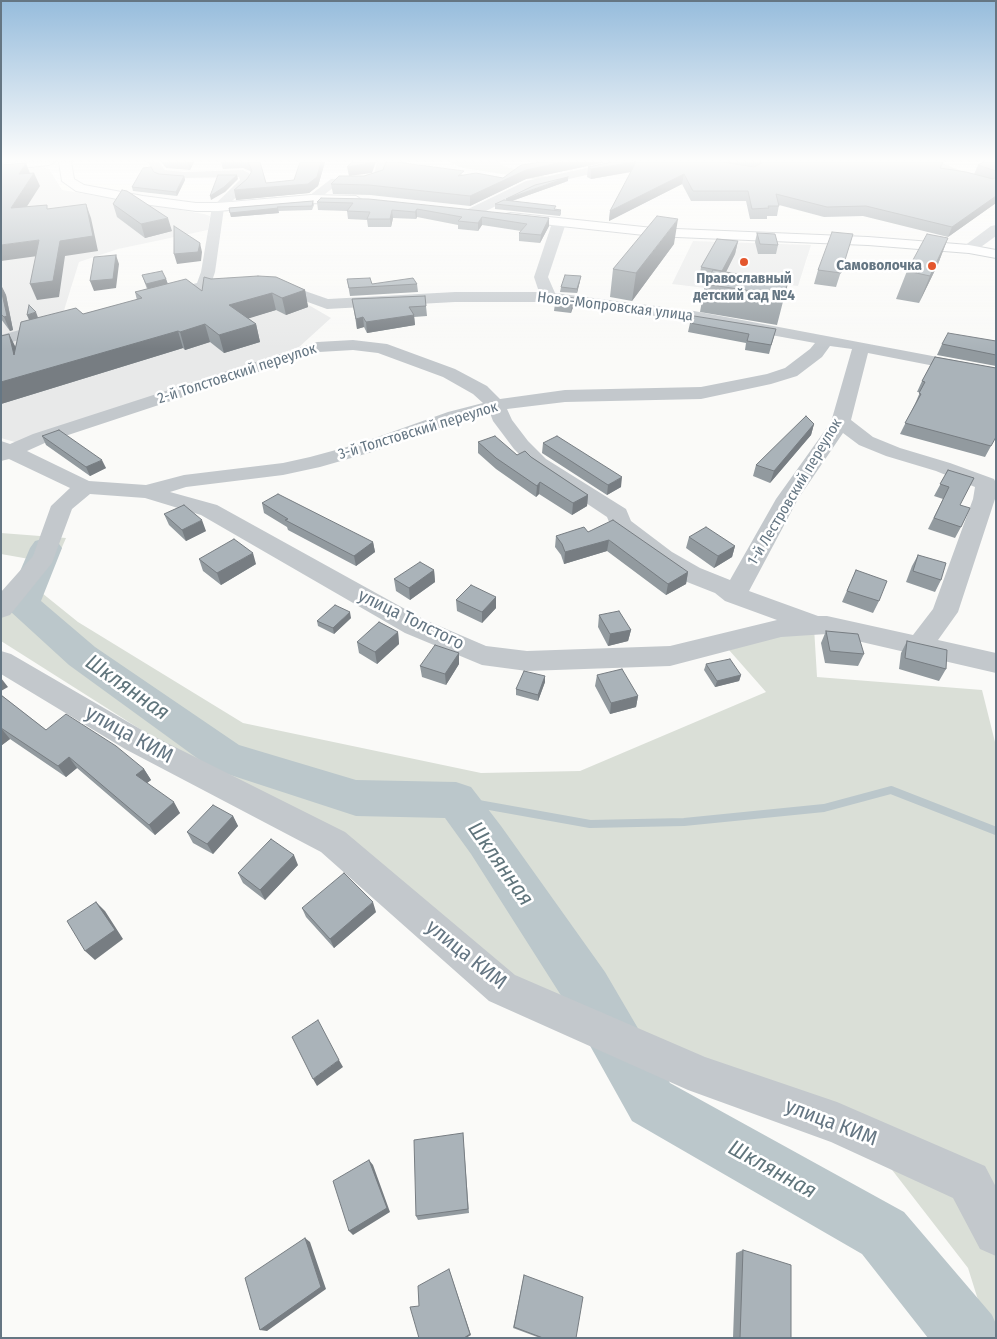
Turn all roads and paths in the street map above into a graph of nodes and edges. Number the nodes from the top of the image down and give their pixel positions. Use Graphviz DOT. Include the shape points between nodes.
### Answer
graph roads {
  1 [pos="215,224"];
  2 [pos="559,224"];
  3 [pos="575,224"];
  4 [pos="996,229"];
  5 [pos="969,249"];
  6 [pos="996,254"];
  7 [pos="203,286"];
  8 [pos="549,297"];
  9 [pos="152,299"];
  10 [pos="67,322"];
  11 [pos="1,340"];
  12 [pos="826,340"];
  13 [pos="861,346"];
  14 [pos="996,373"];
  15 [pos="496,405"];
  16 [pos="841,422"];
  17 [pos="3,451"];
  18 [pos="991,485"];
  19 [pos="85,488"];
  20 [pos="147,492"];
  21 [pos="734,595"];
  22 [pos="2,608"];
  23 [pos="827,625"];
  24 [pos="920,645"];
  25 [pos="1,661"];
  26 [pos="996,662"];
  27 [pos="996,1233"];
  1 -- 7 [label="street"];
  2 -- 8 [label="street" via="541,277"];
  3 -- 5 [label="main road" via="653,232 868,241"];
  4 -- 5 [label="street"];
  5 -- 6 [label="main road"];
  7 -- 8 [label="street, Ново-Мопровская улица" via="216,289 282,288 327,304 455,297"];
  7 -- 9 [label="street, Ново-Мопровская улица"];
  8 -- 12 [label="street, Ново-Мопровская улица" via="694,316"];
  10 -- 11 [label="street"];
  12 -- 13 [label="street, Ново-Мопровская улица"];
  12 -- 15 [label="street, 3-й Толстовский переулок" via="816,353 791,372 701,393 565,396"];
  13 -- 14 [label="street, Ново-Мопровская улица"];
  13 -- 16 [label="street, 1-й Лестровский переулок"];
  15 -- 17 [label="street, 2-й Толстовский переулок" via="480,390 449,373 382,348 353,344 317,348"];
  15 -- 20 [label="street, 3-й Толстовский переулок" via="313,463 184,481"];
  15 -- 21 [label="street" via="502,421 539,463 618,514 620,524 664,557 691,574 724,586"];
  16 -- 18 [label="street" via="866,441"];
  16 -- 21 [label="street, 1-й Лестровский переулок" via="787,499"];
  17 -- 19 [label="street, улица Толстого"];
  18 -- 24 [label="street" via="945,612"];
  19 -- 20 [label="street, улица Толстого"];
  19 -- 22 [label="street" via="62,506 44,558"];
  20 -- 23 [label="street, улица Толстого" via="209,510 414,626 482,655 527,660 670,656 781,628"];
  21 -- 23 [label="street" via="800,620"];
  23 -- 24 [label="street, улица Толстого"];
  24 -- 26 [label="street, улица Толстого"];
  25 -- 27 [label="street, улица КИМ" via="136,741 333,842 502,988 702,1076 837,1123 969,1182"];
}
